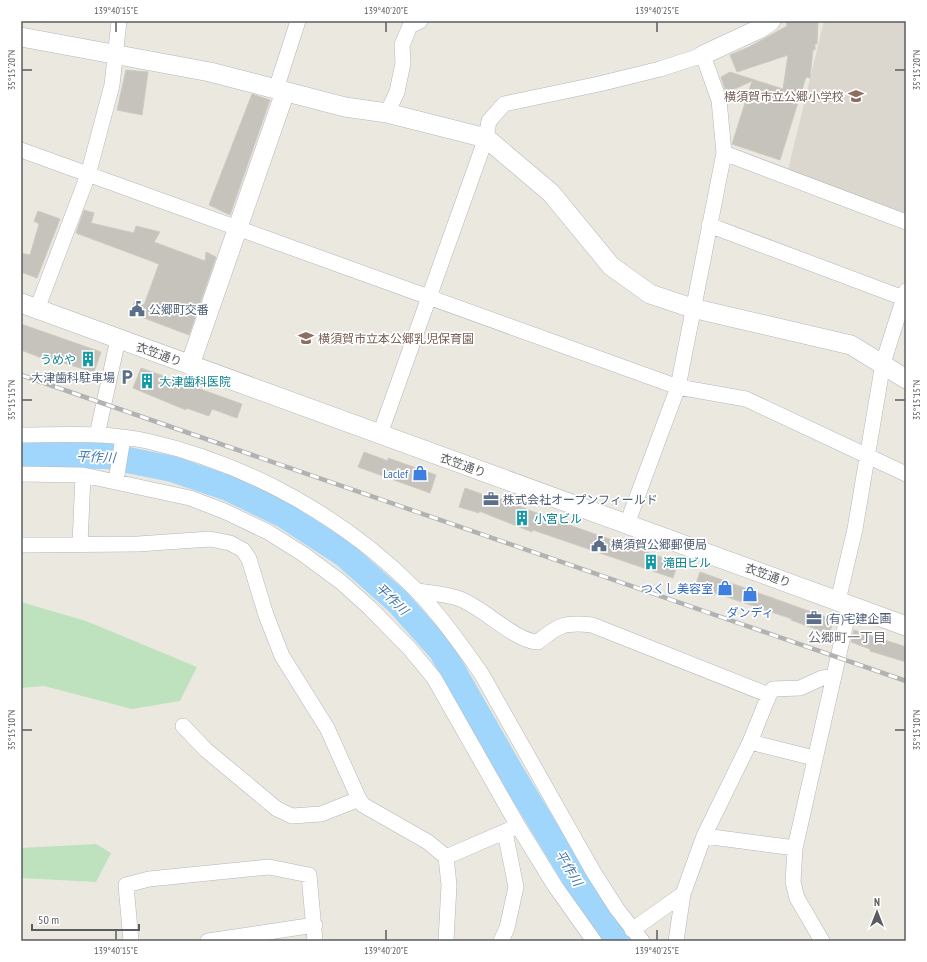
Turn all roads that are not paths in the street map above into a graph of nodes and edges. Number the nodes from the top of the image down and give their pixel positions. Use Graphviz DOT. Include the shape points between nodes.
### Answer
graph roads {
  1 [pos="119,21"];
  2 [pos="298,21"];
  3 [pos="420,21"];
  4 [pos="771,21"];
  5 [pos="21,37"];
  6 [pos="115,54"];
  7 [pos="703,55"];
  8 [pos="281,90"];
  9 [pos="387,114"];
  10 [pos="486,138"];
  11 [pos="21,150"];
  12 [pos="724,153"];
  13 [pos="88,174"];
  14 [pos="906,222"];
  15 [pos="709,225"];
  16 [pos="237,230"];
  17 [pos="905,296"];
  18 [pos="430,298"];
  19 [pos="29,306"];
  20 [pos="692,308"];
  21 [pos="118,339"];
  22 [pos="883,363"];
  23 [pos="190,365"];
  24 [pos="906,378"];
  25 [pos="678,387"];
  26 [pos="380,434"];
  27 [pos="21,435"];
  28 [pos="97,435"];
  29 [pos="123,439"];
  30 [pos="867,455"];
  31 [pos="21,474"];
  32 [pos="906,474"];
  33 [pos="83,475"];
  34 [pos="117,479"];
  35 [pos="627,524"];
  36 [pos="80,544"];
  37 [pos="21,545"];
  38 [pos="417,591"];
  39 [pos="844,603"];
  40 [pos="906,626"];
  41 [pos="832,677"];
  42 [pos="769,695"];
  43 [pos="183,726"];
  44 [pos="750,742"];
  45 [pos="814,758"];
  46 [pos="359,799"];
  47 [pos="512,829"];
  48 [pos="704,836"];
  49 [pos="795,848"];
  50 [pos="446,857"];
  51 [pos="683,894"];
  52 [pos="315,925"];
  53 [pos="637,935"];
  54 [pos="131,941"];
  55 [pos="208,941"];
  56 [pos="316,941"];
  57 [pos="446,941"];
  58 [pos="501,941"];
  59 [pos="594,941"];
  60 [pos="676,941"];
  61 [pos="822,941"];
  1 -- 6 [label="street"];
  2 -- 8 [label="street"];
  3 -- 9 [label="street" via="410,26 402,45 403,63 397,92"];
  4 -- 7 [label="street"];
  5 -- 6 [label="street"];
  6 -- 8 [label="street" via="210,72"];
  6 -- 13 [label="street" via="112,85"];
  7 -- 10 [label="street" via="660,69 504,104 489,121"];
  7 -- 12 [label="street" via="719,100"];
  8 -- 9 [label="street" via="345,107"];
  8 -- 16 [label="street"];
  9 -- 10 [label="street"];
  10 -- 18 [label="street"];
  10 -- 20 [label="street" via="551,193 611,266 650,294"];
  11 -- 13 [label="street"];
  12 -- 14 [label="street"];
  12 -- 15 [label="street"];
  13 -- 16 [label="street"];
  13 -- 19 [label="street"];
  15 -- 17 [label="street"];
  15 -- 20 [label="street"];
  16 -- 18 [label="street"];
  16 -- 23 [label="street"];
  17 -- 22 [label="street"];
  18 -- 25 [label="street"];
  18 -- 26 [label="street"];
  19 -- 21 [label="street, 衣笠通り"];
  20 -- 22 [label="street" via="851,345"];
  20 -- 25 [label="street"];
  21 -- 23 [label="street, 衣笠通り"];
  21 -- 28 [label="street"];
  22 -- 24 [label="street"];
  22 -- 30 [label="street"];
  23 -- 26 [label="street, 衣笠通り"];
  25 -- 30 [label="street" via="746,399"];
  25 -- 35 [label="street"];
  26 -- 35 [label="street, 衣笠通り"];
  27 -- 28 [label="street"];
  28 -- 29 [label="street"];
  29 -- 34 [label="street"];
  29 -- 38 [label="street" via="147,441 180,451 268,484 360,541"];
  30 -- 32 [label="street"];
  30 -- 39 [label="street"];
  31 -- 33 [label="street"];
  33 -- 34 [label="street"];
  33 -- 36 [label="street"];
  34 -- 47 [label="street" via="149,490 190,498 224,511 268,532 341,582 405,644 434,678"];
  35 -- 39 [label="street, 衣笠通り"];
  36 -- 37 [label="street"];
  36 -- 46 [label="street" via="138,544 210,539 230,542 243,550 249,559 282,656 327,728"];
  38 -- 42 [label="street" via="459,598 530,642 538,642 562,625 592,625"];
  38 -- 53 [label="street" via="481,673 594,873"];
  39 -- 40 [label="street, 衣笠通り"];
  39 -- 41 [label="street"];
  41 -- 42 [label="street" via="822,678 800,688 773,689"];
  41 -- 45 [label="street"];
  42 -- 44 [label="street"];
  43 -- 46 [label="street" via="206,750 277,809 292,816 322,814"];
  44 -- 45 [label="street"];
  44 -- 48 [label="street"];
  45 -- 49 [label="street"];
  46 -- 50 [label="street" via="363,805 428,842"];
  47 -- 50 [label="street"];
  47 -- 58 [label="street" via="516,887 507,928"];
  47 -- 59 [label="street"];
  48 -- 49 [label="street"];
  48 -- 51 [label="street"];
  49 -- 61 [label="street" via="793,882 797,898"];
  50 -- 57 [label="street" via="449,885"];
  51 -- 53 [label="street"];
  51 -- 60 [label="street"];
  52 -- 54 [label="street" via="309,875 269,867 149,879 126,885"];
  52 -- 55 [label="street"];
  52 -- 56 [label="street"];
}
